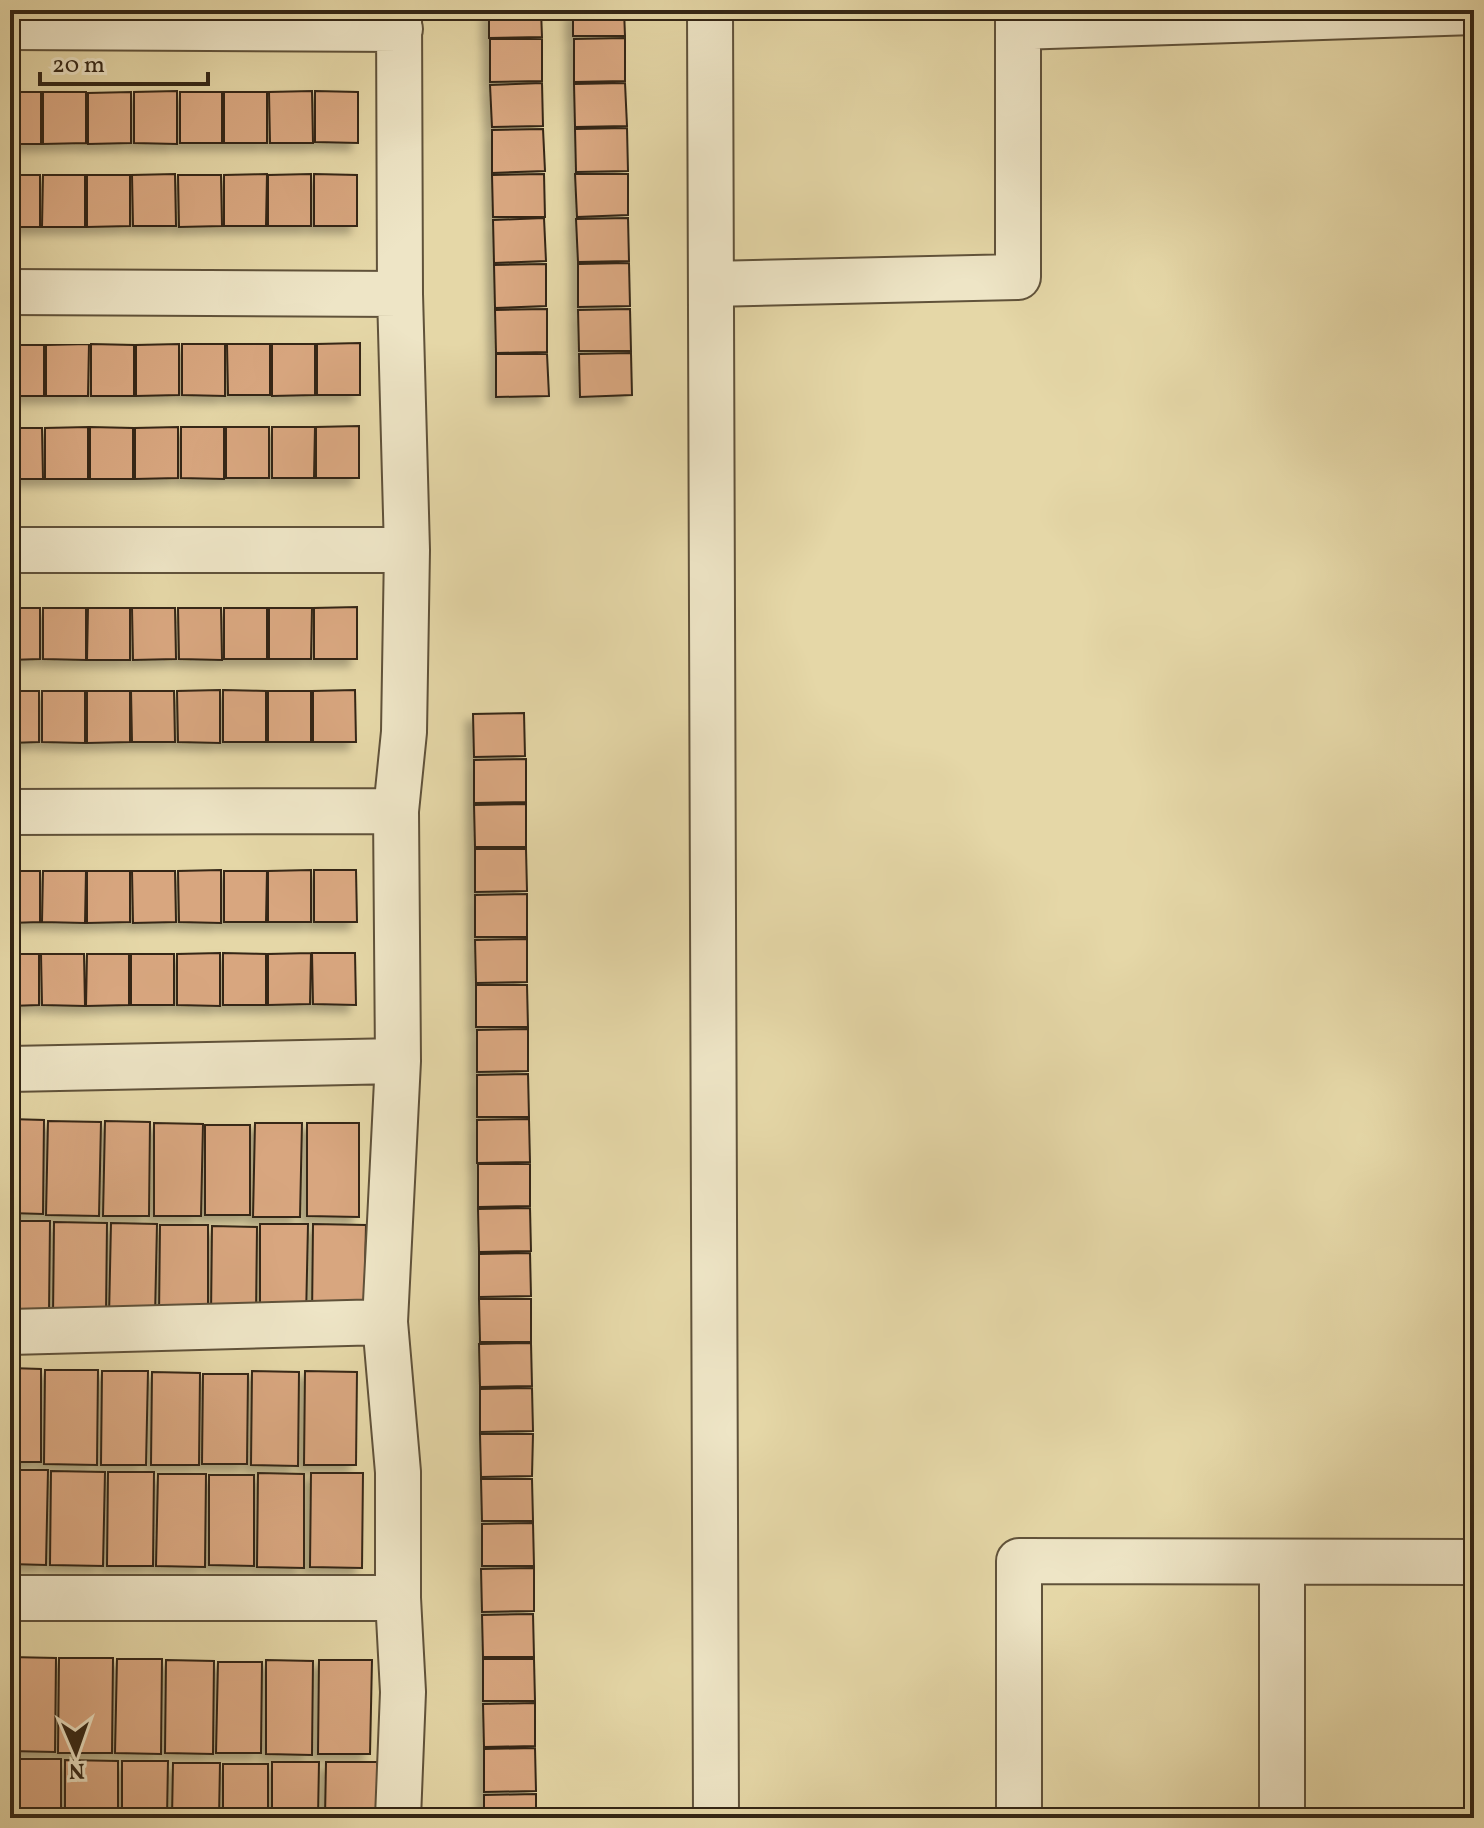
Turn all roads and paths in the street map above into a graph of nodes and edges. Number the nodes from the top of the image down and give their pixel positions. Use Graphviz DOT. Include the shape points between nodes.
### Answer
graph roads {
  1 [pos="710,10"];
  2 [pos="1474,12"];
  3 [pos="1018,19"];
  4 [pos="399,20"];
  5 [pos="10,27"];
  6 [pos="711,284"];
  7 [pos="10,292"];
  8 [pos="400,294"];
  9 [pos="10,550"];
  10 [pos="407,550"];
  11 [pos="396,811"];
  12 [pos="10,812"];
  13 [pos="398,1061"];
  14 [pos="10,1069"];
  15 [pos="385,1322"];
  16 [pos="10,1332"];
  17 [pos="1282,1562"];
  18 [pos="1474,1562"];
  19 [pos="10,1598"];
  20 [pos="398,1598"];
  21 [pos="398,1818"];
  22 [pos="716,1818"];
  23 [pos="1019,1818"];
  24 [pos="1282,1818"];
  1 -- 6 [label="street"];
  2 -- 3 [label="street"];
  3 -- 6 [label="street" via="1018,277"];
  4 -- 5 [label="street"];
  4 -- 8 [label="street"];
  6 -- 22 [label="street"];
  7 -- 8 [label="street"];
  8 -- 10 [label="street"];
  9 -- 10 [label="street"];
  10 -- 11 [label="street" via="404,732"];
  11 -- 12 [label="street"];
  11 -- 13 [label="street"];
  13 -- 14 [label="street"];
  13 -- 15 [label="street"];
  15 -- 16 [label="street"];
  15 -- 20 [label="street" via="398,1472"];
  17 -- 18 [label="street"];
  17 -- 23 [label="street" via="1019,1561"];
  17 -- 24 [label="street"];
  19 -- 20 [label="street"];
  20 -- 21 [label="street" via="403,1692"];
}
